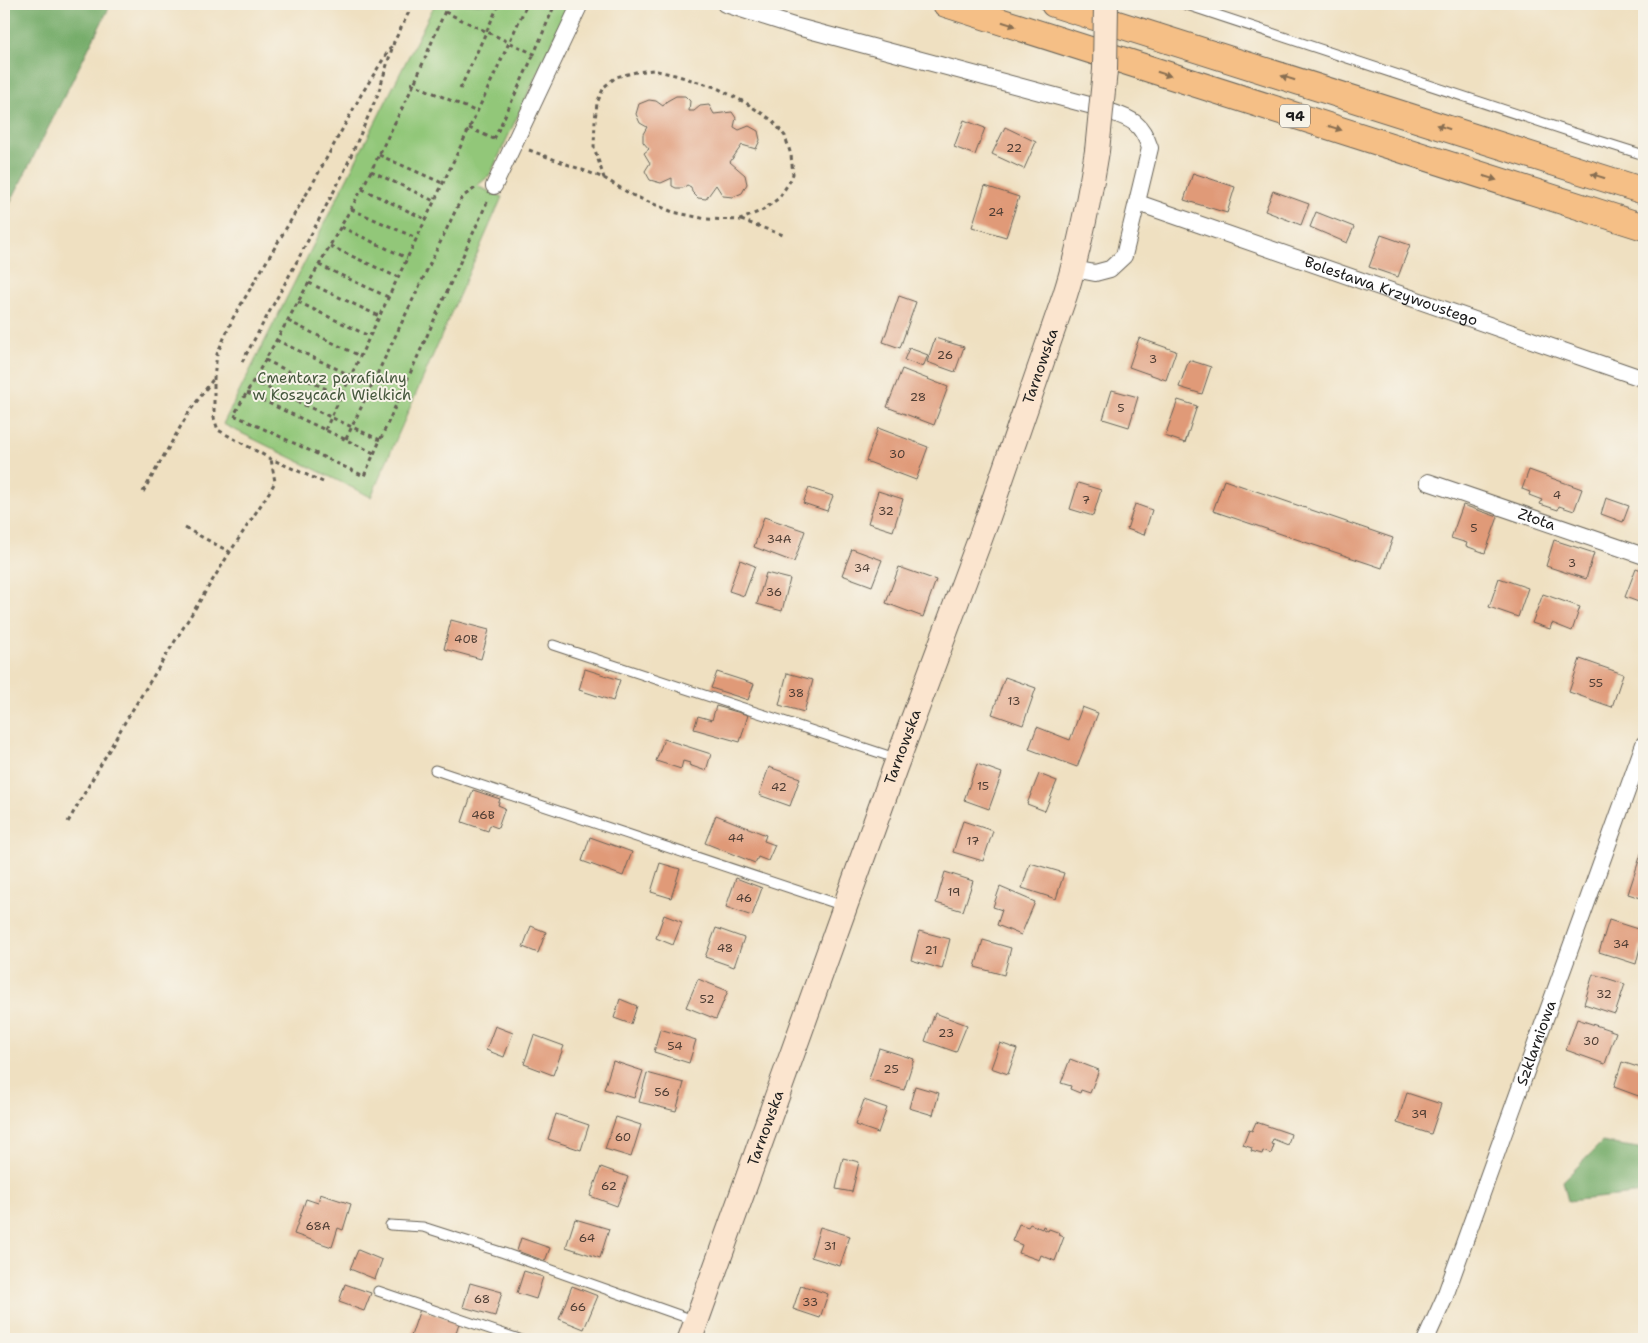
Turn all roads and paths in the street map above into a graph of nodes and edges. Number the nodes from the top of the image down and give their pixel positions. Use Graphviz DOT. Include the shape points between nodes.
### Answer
graph roads {
  1 [pos="413,4"];
  2 [pos="448,4"];
  3 [pos="499,4"];
  4 [pos="527,4"];
  5 [pos="555,4"];
  6 [pos="580,4"];
  7 [pos="725,4"];
  8 [pos="946,4"];
  9 [pos="1054,4"];
  10 [pos="1106,4"];
  11 [pos="1184,4"];
  12 [pos="444,12"];
  13 [pos="486,32"];
  14 [pos="394,42"];
  15 [pos="509,42"];
  16 [pos="534,54"];
  17 [pos="412,83"];
  18 [pos="460,89"];
  19 [pos="477,112"];
  20 [pos="469,128"];
  21 [pos="494,139"];
  22 [pos="507,143"];
  23 [pos="380,155"];
  24 [pos="1644,155"];
  25 [pos="503,168"];
  26 [pos="371,171"];
  27 [pos="604,178"];
  28 [pos="442,183"];
  29 [pos="362,189"];
  30 [pos="492,189"];
  31 [pos="1644,191"];
  32 [pos="434,201"];
  33 [pos="1138,203"];
  34 [pos="351,208"];
  35 [pos="425,219"];
  36 [pos="740,220"];
  37 [pos="341,227"];
  38 [pos="1644,228"];
  39 [pos="786,236"];
  40 [pos="416,238"];
  41 [pos="330,246"];
  42 [pos="407,258"];
  43 [pos="320,265"];
  44 [pos="1074,269"];
  45 [pos="398,277"];
  46 [pos="309,283"];
  47 [pos="388,297"];
  48 [pos="298,302"];
  49 [pos="379,316"];
  50 [pos="288,320"];
  51 [pos="370,336"];
  52 [pos="276,340"];
  53 [pos="360,356"];
  54 [pos="265,360"];
  55 [pos="242,362"];
  56 [pos="350,375"];
  57 [pos="214,378"];
  58 [pos="1644,380"];
  59 [pos="253,381"];
  60 [pos="246,393"];
  61 [pos="341,396"];
  62 [pos="331,417"];
  63 [pos="352,427"];
  64 [pos="326,430"];
  65 [pos="346,439"];
  66 [pos="380,440"];
  67 [pos="374,453"];
  68 [pos="271,459"];
  69 [pos="323,482"];
  70 [pos="1428,482"];
  71 [pos="143,492"];
  72 [pos="185,528"];
  73 [pos="230,552"];
  74 [pos="1644,556"];
  75 [pos="553,645"];
  76 [pos="1644,744"];
  77 [pos="899,759"];
  78 [pos="435,770"];
  79 [pos="68,822"];
  80 [pos="845,908"];
  81 [pos="390,1225"];
  82 [pos="378,1291"];
  83 [pos="693,1330"];
  84 [pos="519,1339"];
  85 [pos="1426,1339"];
  1 -- 14 [label="path"];
  2 -- 12 [label="path"];
  3 -- 13 [label="path"];
  4 -- 15 [label="path"];
  5 -- 16 [label="path"];
  6 -- 22 [label="street"];
  7 -- 33 [label="street" via="1100,108 1134,121 1145,134 1150,148"];
  8 -- 38 [label="main road, 94, one-way"];
  31 -- 9 [label="main road, 94, one-way"];
  10 -- 44 [label="street, Tarnowska, bridge" via="1105,70 1097,151"];
  11 -- 24 [label="lane"];
  12 -- 13 [label="path"];
  12 -- 17 [label="path"];
  13 -- 15 [label="path"];
  13 -- 18 [label="path"];
  14 -- 55 [label="path" via="378,94 343,174"];
  14 -- 57 [label="path" via="233,318 217,354"];
  15 -- 16 [label="path"];
  15 -- 19 [label="path"];
  16 -- 21 [label="path"];
  17 -- 19 [label="path"];
  17 -- 23 [label="path"];
  19 -- 20 [label="path"];
  20 -- 21 [label="path"];
  20 -- 28 [label="path"];
  21 -- 22 [label="path"];
  22 -- 25 [label="street"];
  22 -- 27 [label="path"];
  23 -- 26 [label="path"];
  23 -- 28 [label="path"];
  25 -- 30 [label="street"];
  25 -- 63 [label="path" via="462,197"];
  26 -- 29 [label="path"];
  26 -- 32 [label="path"];
  27 -- 36 [label="path" via="632,195 673,212 706,219"];
  27 -- 36 [label="path" via="594,147 597,104 604,87 616,76 653,70 699,82 746,103 772,120 785,136 791,155 792,174 779,198 763,210"];
  28 -- 32 [label="path"];
  29 -- 34 [label="path"];
  29 -- 35 [label="path"];
  30 -- 66 [label="path"];
  32 -- 35 [label="path"];
  33 -- 44 [label="street" via="1124,256 1110,269 1095,273"];
  33 -- 58 [label="street, Bolesława Krzywoustego"];
  34 -- 37 [label="path"];
  34 -- 40 [label="path"];
  35 -- 40 [label="path"];
  36 -- 39 [label="path"];
  37 -- 41 [label="path"];
  37 -- 42 [label="path"];
  40 -- 42 [label="path"];
  41 -- 43 [label="path"];
  41 -- 45 [label="path"];
  42 -- 45 [label="path"];
  43 -- 46 [label="path"];
  43 -- 47 [label="path"];
  44 -- 77 [label="street, Tarnowska" via="986,523"];
  45 -- 47 [label="path"];
  46 -- 48 [label="path"];
  46 -- 49 [label="path"];
  47 -- 49 [label="path"];
  48 -- 50 [label="path"];
  48 -- 51 [label="path"];
  49 -- 51 [label="path"];
  50 -- 52 [label="path"];
  50 -- 53 [label="path"];
  51 -- 53 [label="path"];
  52 -- 54 [label="path"];
  52 -- 56 [label="path"];
  53 -- 56 [label="path"];
  54 -- 59 [label="path"];
  54 -- 61 [label="path"];
  56 -- 61 [label="path"];
  57 -- 68 [label="path" via="214,418 218,430"];
  57 -- 71 [label="path" via="189,412"];
  59 -- 60 [label="path"];
  59 -- 62 [label="path"];
  60 -- 64 [label="path"];
  60 -- 67 [label="path" via="234,415 355,472 364,476"];
  61 -- 62 [label="path"];
  62 -- 63 [label="path"];
  62 -- 64 [label="path"];
  63 -- 65 [label="path"];
  63 -- 66 [label="path"];
  64 -- 65 [label="path"];
  65 -- 67 [label="path"];
  66 -- 67 [label="path"];
  68 -- 69 [label="path"];
  68 -- 73 [label="path" via="274,482"];
  70 -- 74 [label="street, Złota"];
  72 -- 73 [label="path"];
  73 -- 79 [label="path" via="125,722"];
  75 -- 77 [label="lane"];
  76 -- 85 [label="street, Szklarniowa" via="1444,1299"];
  77 -- 80 [label="street, Tarnowska"];
  78 -- 80 [label="lane"];
  80 -- 83 [label="street, Tarnowska"];
  81 -- 83 [label="lane" via="423,1227 504,1253"];
  82 -- 84 [label="lane"];
}
